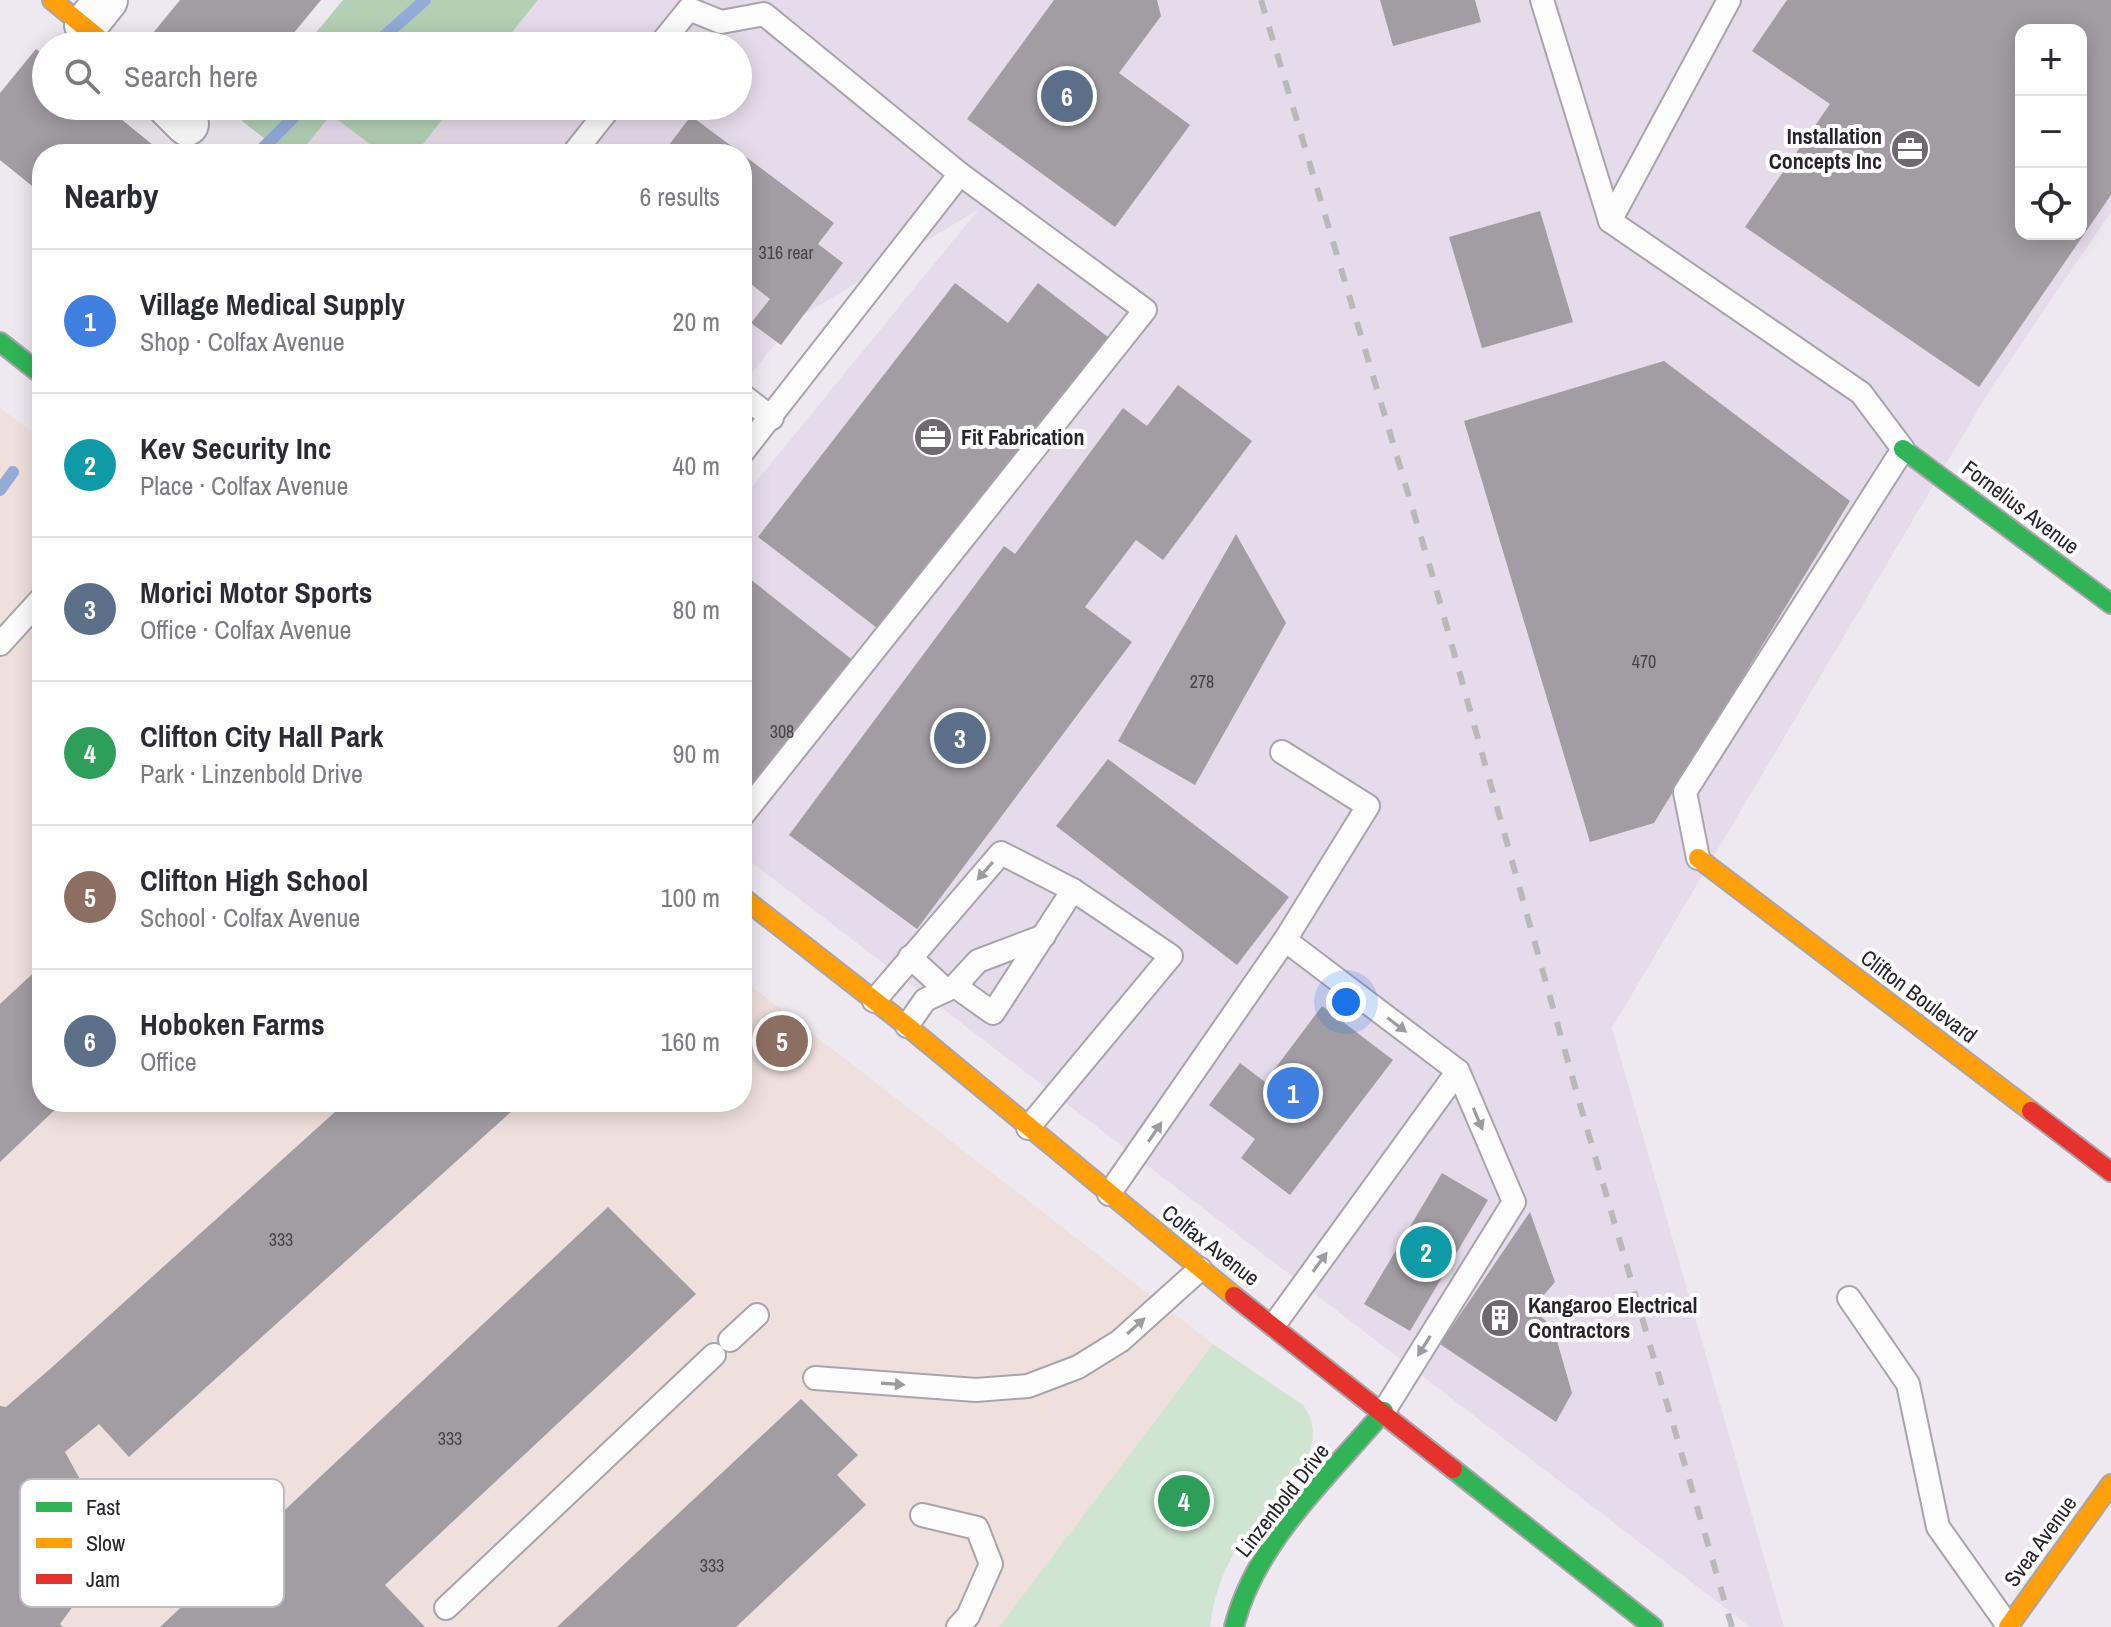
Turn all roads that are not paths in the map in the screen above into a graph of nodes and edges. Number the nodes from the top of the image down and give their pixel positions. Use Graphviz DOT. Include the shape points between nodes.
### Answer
graph roads {
  1 [pos="52,0"];
  2 [pos="1542,0"];
  3 [pos="1729,0"];
  4 [pos="100,24"];
  5 [pos="670,32"];
  6 [pos="600,120"];
  7 [pos="581,144"];
  8 [pos="960,174"];
  9 [pos="1610,221"];
  10 [pos="0,342"];
  11 [pos="32,367"];
  12 [pos="752,403"];
  13 [pos="772,418"];
  14 [pos="752,441"];
  15 [pos="1903,449"];
  16 [pos="2111,604"];
  17 [pos="32,609"];
  18 [pos="0,644"];
  19 [pos="1282,752"];
  20 [pos="752,803"];
  21 [pos="1698,858"];
  22 [pos="1073,890"];
  23 [pos="752,905"];
  24 [pos="1044,936"];
  25 [pos="1285,940"];
  26 [pos="910,957"];
  27 [pos="950,988"];
  28 [pos="874,1001"];
  29 [pos="907,1026"];
  30 [pos="1458,1071"];
  31 [pos="1028,1128"];
  32 [pos="2111,1172"];
  33 [pos="1109,1194"];
  34 [pos="1200,1269"];
  35 [pos="1849,1298"];
  36 [pos="757,1315"];
  37 [pos="1274,1325"];
  38 [pos="815,1378"];
  39 [pos="1384,1411"];
  40 [pos="2111,1484"];
  41 [pos="922,1515"];
  42 [pos="446,1608"];
  43 [pos="958,1627"];
  44 [pos="1234,1627"];
  45 [pos="1653,1627"];
  46 [pos="2008,1627"];
  1 -- 4 [label="street"];
  2 -- 9 [label="lane"];
  3 -- 9 [label="lane"];
  5 -- 8 [label="lane" via="689,9 721,22 764,14"];
  6 -- 7 [label="lane"];
  8 -- 13 [label="lane"];
  8 -- 20 [label="lane" via="1145,310"];
  9 -- 15 [label="lane" via="1861,393"];
  10 -- 11 [label="street"];
  12 -- 13 [label="lane"];
  13 -- 14 [label="lane"];
  15 -- 16 [label="street, Fornelius Avenue"];
  15 -- 21 [label="lane" via="1685,792"];
  17 -- 18 [label="lane"];
  19 -- 25 [label="lane" via="1368,806"];
  21 -- 32 [label="street, Clifton Boulevard"];
  22 -- 24 [label="lane"];
  22 -- 26 [label="lane, one-way" via="1001,853"];
  22 -- 31 [label="lane" via="1171,956"];
  23 -- 28 [label="street, Colfax Avenue"];
  24 -- 27 [label="lane" via="978,961"];
  24 -- 27 [label="lane" via="993,1013"];
  25 -- 30 [label="lane, one-way"];
  33 -- 25 [label="lane, one-way"];
  26 -- 27 [label="lane"];
  26 -- 28 [label="lane"];
  27 -- 29 [label="lane" via="925,1000"];
  28 -- 29 [label="street, Colfax Avenue"];
  29 -- 31 [label="street, Colfax Avenue"];
  37 -- 30 [label="lane, one-way"];
  30 -- 39 [label="lane, one-way" via="1514,1202"];
  31 -- 33 [label="street, Colfax Avenue"];
  33 -- 34 [label="street, Colfax Avenue"];
  34 -- 37 [label="street, Colfax Avenue"];
  38 -- 34 [label="lane, one-way" via="976,1390 1028,1386 1078,1367 1120,1341"];
  35 -- 46 [label="lane" via="1908,1384 1938,1527"];
  36 -- 42 [label="lane"];
  37 -- 39 [label="street, Colfax Avenue"];
  39 -- 44 [label="street, Linzenbold Drive" via="1261,1560 1242,1594"];
  39 -- 45 [label="street, Colfax Avenue"];
  40 -- 46 [label="street, Svea Avenue"];
  41 -- 43 [label="lane" via="977,1528 991,1564"];
}
